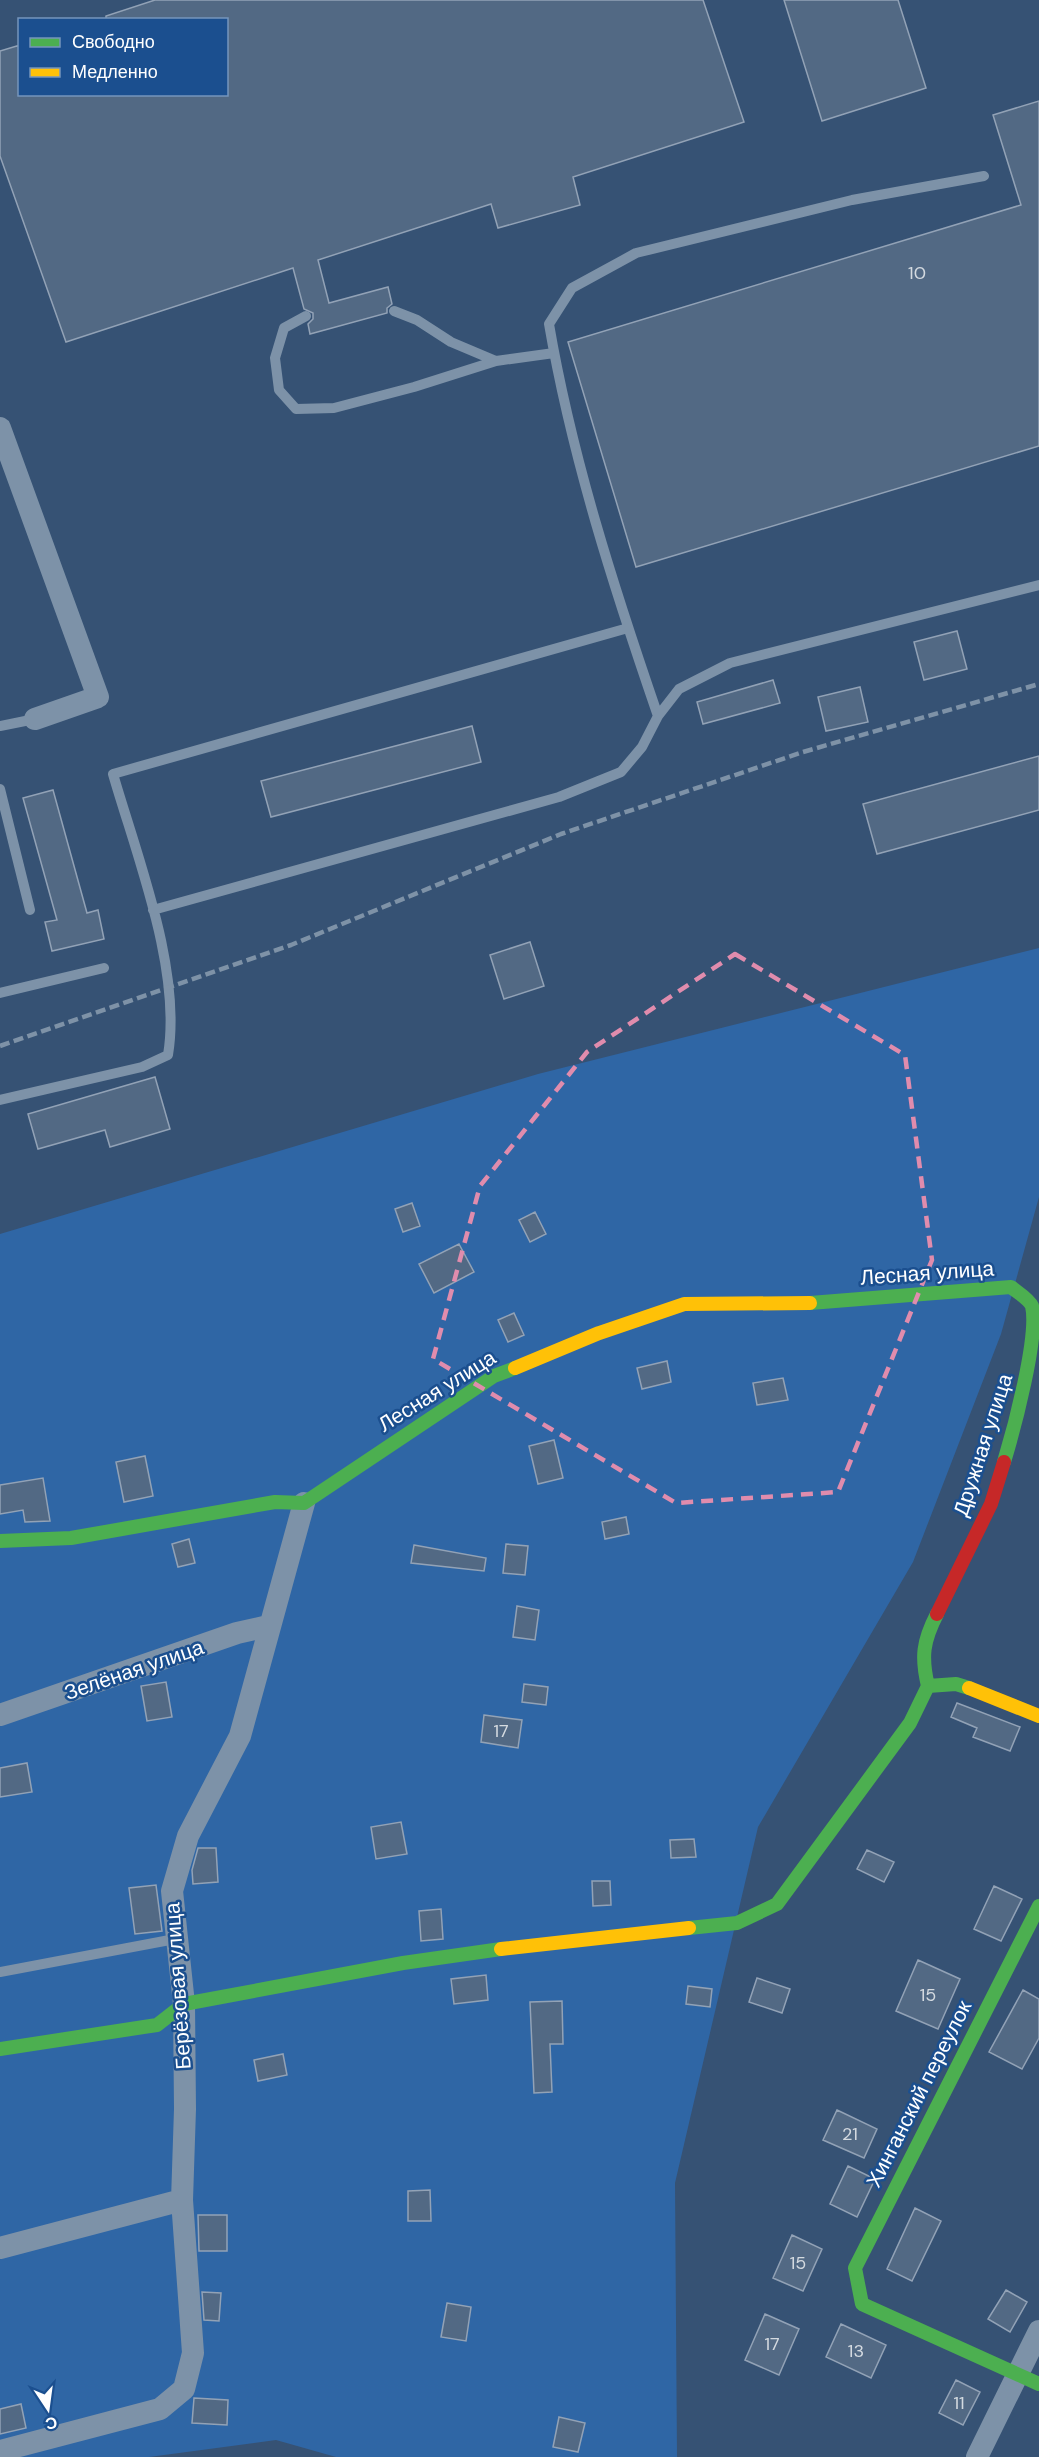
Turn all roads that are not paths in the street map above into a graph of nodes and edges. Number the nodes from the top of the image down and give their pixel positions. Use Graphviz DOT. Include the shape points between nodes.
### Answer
graph roads {
  1 [pos="984,176"];
  2 [pos="394,311"];
  3 [pos="306,316"];
  4 [pos="554,353"];
  5 [pos="496,361"];
  6 [pos="0,428"];
  7 [pos="1039,585"];
  8 [pos="628,628"];
  9 [pos="658,716"];
  10 [pos="35,719"];
  11 [pos="0,726"];
  12 [pos="0,789"];
  13 [pos="30,910"];
  14 [pos="153,910"];
  15 [pos="104,968"];
  16 [pos="0,993"];
  17 [pos="0,1100"];
  18 [pos="1011,1287"];
  19 [pos="304,1503"];
  20 [pos="0,1540"];
  21 [pos="268,1626"];
  22 [pos="928,1686"];
  23 [pos="0,1715"];
  24 [pos="1039,1716"];
  25 [pos="1039,1906"];
  26 [pos="175,1939"];
  27 [pos="0,1972"];
  28 [pos="184,2004"];
  29 [pos="0,2049"];
  30 [pos="182,2200"];
  31 [pos="0,2248"];
  32 [pos="1039,2331"];
  33 [pos="1017,2373"];
  34 [pos="1039,2384"];
  35 [pos="0,2451"];
  36 [pos="977,2457"];
  1 -- 4 [label="lane" via="852,200 636,254 572,288 549,324"];
  2 -- 5 [label="lane"];
  3 -- 5 [label="lane" via="284,328 275,358 279,390 296,409 334,408"];
  4 -- 5 [label="lane"];
  4 -- 8 [label="lane" via="595,523"];
  6 -- 10 [label="street" via="98,697"];
  7 -- 9 [label="lane" via="730,663 679,689"];
  8 -- 9 [label="lane"];
  8 -- 14 [label="lane" via="113,774"];
  9 -- 14 [label="lane" via="642,747 621,772 559,797"];
  10 -- 11 [label="lane"];
  12 -- 13 [label="lane"];
  14 -- 17 [label="lane" via="169,988 172,1029 168,1055 142,1067"];
  15 -- 16 [label="lane"];
  18 -- 19 [label="street, Лесная улица" via="804,1303 684,1304 494,1376"];
  18 -- 22 [label="street, Дружная улица" via="1032,1305 1037,1330 1026,1392 991,1504 930,1628 922,1662"];
  19 -- 20 [label="street" via="275,1502 70,1538"];
  19 -- 21 [label="street, Берёзовая улица"];
  21 -- 23 [label="street, Зелёная улица" via="237,1633"];
  21 -- 26 [label="street, Берёзовая улица" via="240,1736 185,1847 172,1891"];
  22 -- 24 [label="street" via="956,1684"];
  22 -- 28 [label="street" via="910,1723 777,1904 737,1923 577,1939 403,1963"];
  25 -- 33 [label="street, Хинганский переулок" via="855,2268 862,2304"];
  26 -- 27 [label="lane"];
  26 -- 28 [label="street, Берёзовая улица"];
  28 -- 29 [label="street" via="157,2025"];
  28 -- 30 [label="street, Берёзовая улица"];
  30 -- 31 [label="street"];
  30 -- 35 [label="street, Берёзовая улица" via="193,2353 184,2389 160,2409"];
  32 -- 33 [label="street"];
  33 -- 34 [label="street"];
  33 -- 36 [label="street"];
}
